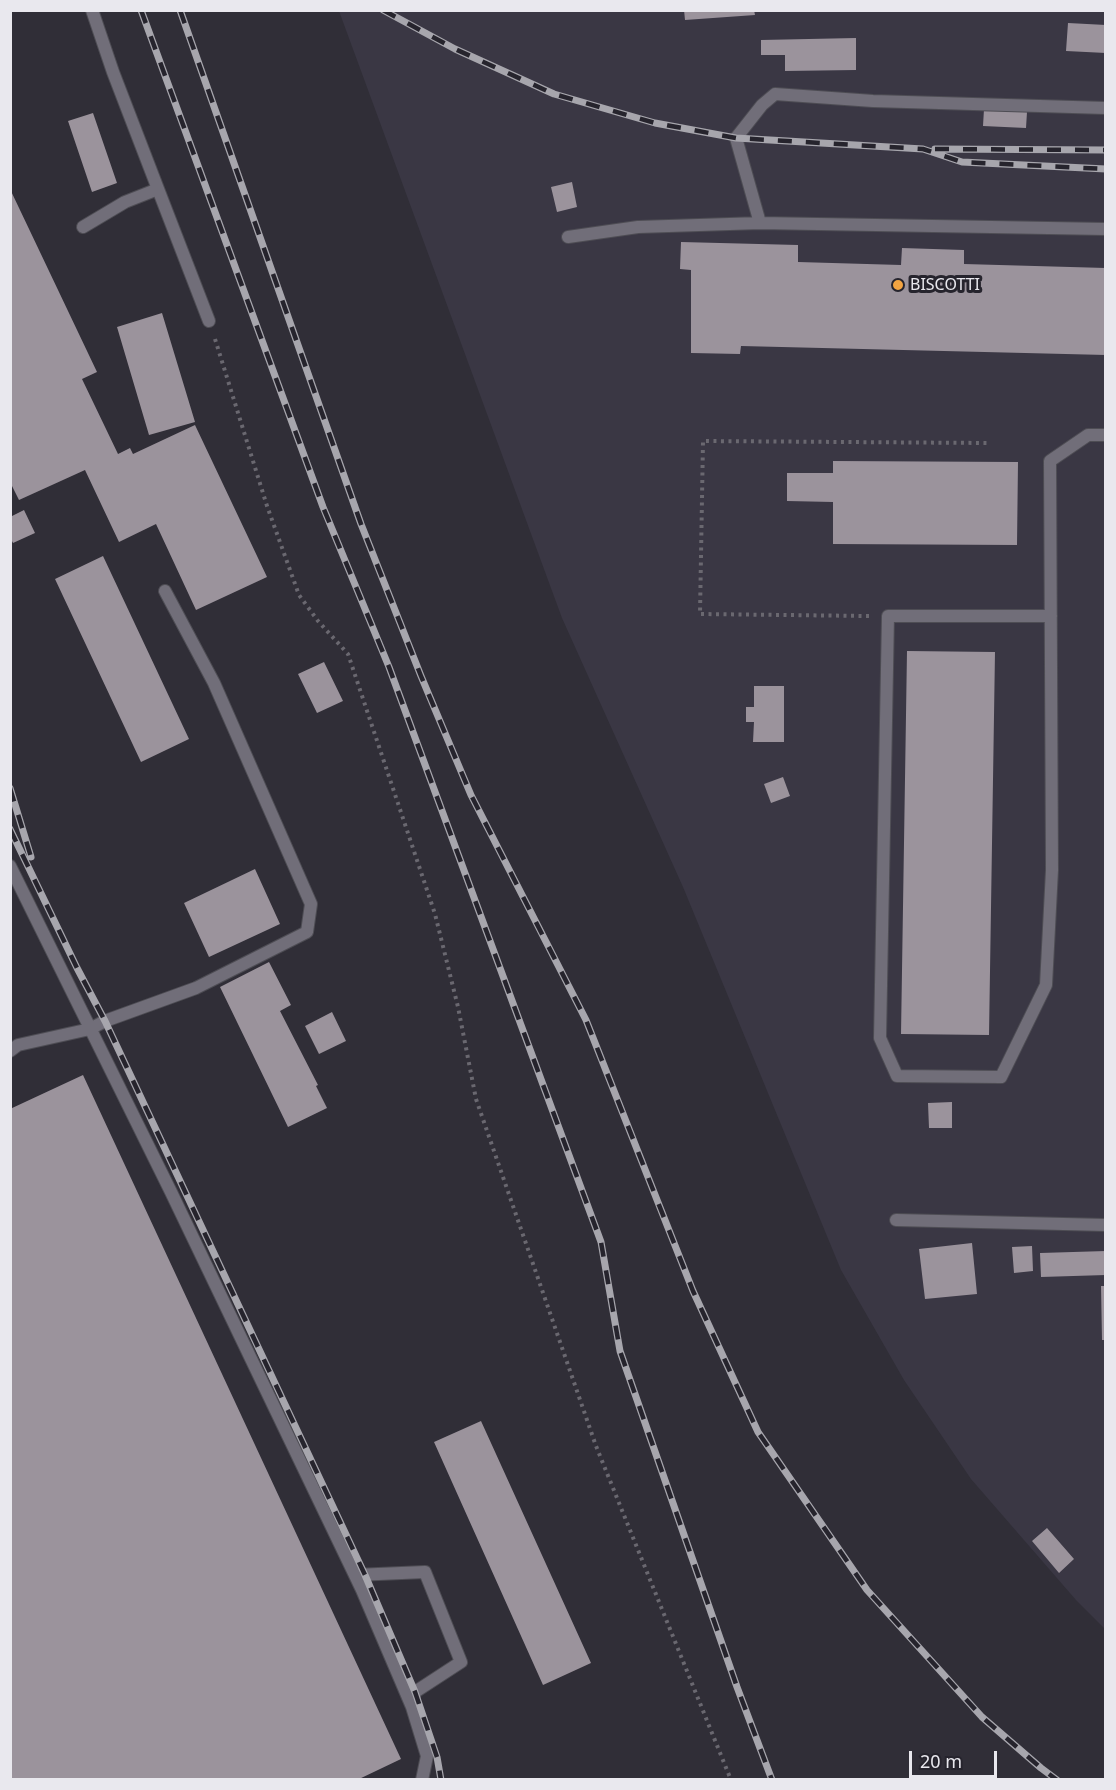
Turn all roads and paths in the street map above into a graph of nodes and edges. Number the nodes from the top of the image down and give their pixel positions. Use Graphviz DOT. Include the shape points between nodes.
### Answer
graph roads {
  1 [pos="92,10"];
  2 [pos="1106,108"];
  3 [pos="158,189"];
  4 [pos="760,223"];
  5 [pos="82,227"];
  6 [pos="1106,229"];
  7 [pos="568,237"];
  8 [pos="209,321"];
  9 [pos="1106,435"];
  10 [pos="987,442"];
  11 [pos="165,591"];
  12 [pos="888,616"];
  13 [pos="1051,616"];
  14 [pos="10,866"];
  15 [pos="90,1029"];
  16 [pos="10,1051"];
  17 [pos="896,1220"];
  18 [pos="1106,1225"];
  19 [pos="355,1575"];
  20 [pos="412,1707"];
  21 [pos="422,1779"];
  22 [pos="731,1779"];
  1 -- 3 [label="lane"];
  2 -- 4 [label="lane" via="775,94 736,138"];
  3 -- 5 [label="lane" via="125,202"];
  3 -- 8 [label="lane"];
  4 -- 6 [label="lane"];
  4 -- 7 [label="lane" via="638,226"];
  8 -- 22 [label="path" via="276,535 299,595 348,654 435,914 476,1099 596,1446"];
  9 -- 13 [label="lane" via="1088,435 1050,461"];
  10 -- 12 [label="path" via="703,441 700,614"];
  11 -- 15 [label="lane" via="214,683 311,904 307,932 196,988"];
  12 -- 13 [label="lane"];
  12 -- 13 [label="lane" via="880,1038 897,1076 1000,1077 1046,985 1052,870"];
  14 -- 15 [label="lane"];
  15 -- 16 [label="lane" via="18,1045"];
  15 -- 19 [label="lane"];
  17 -- 18 [label="lane"];
  19 -- 20 [label="lane"];
  19 -- 20 [label="lane" via="425,1572 460,1662 415,1692"];
  20 -- 21 [label="lane" via="427,1756"];
}
